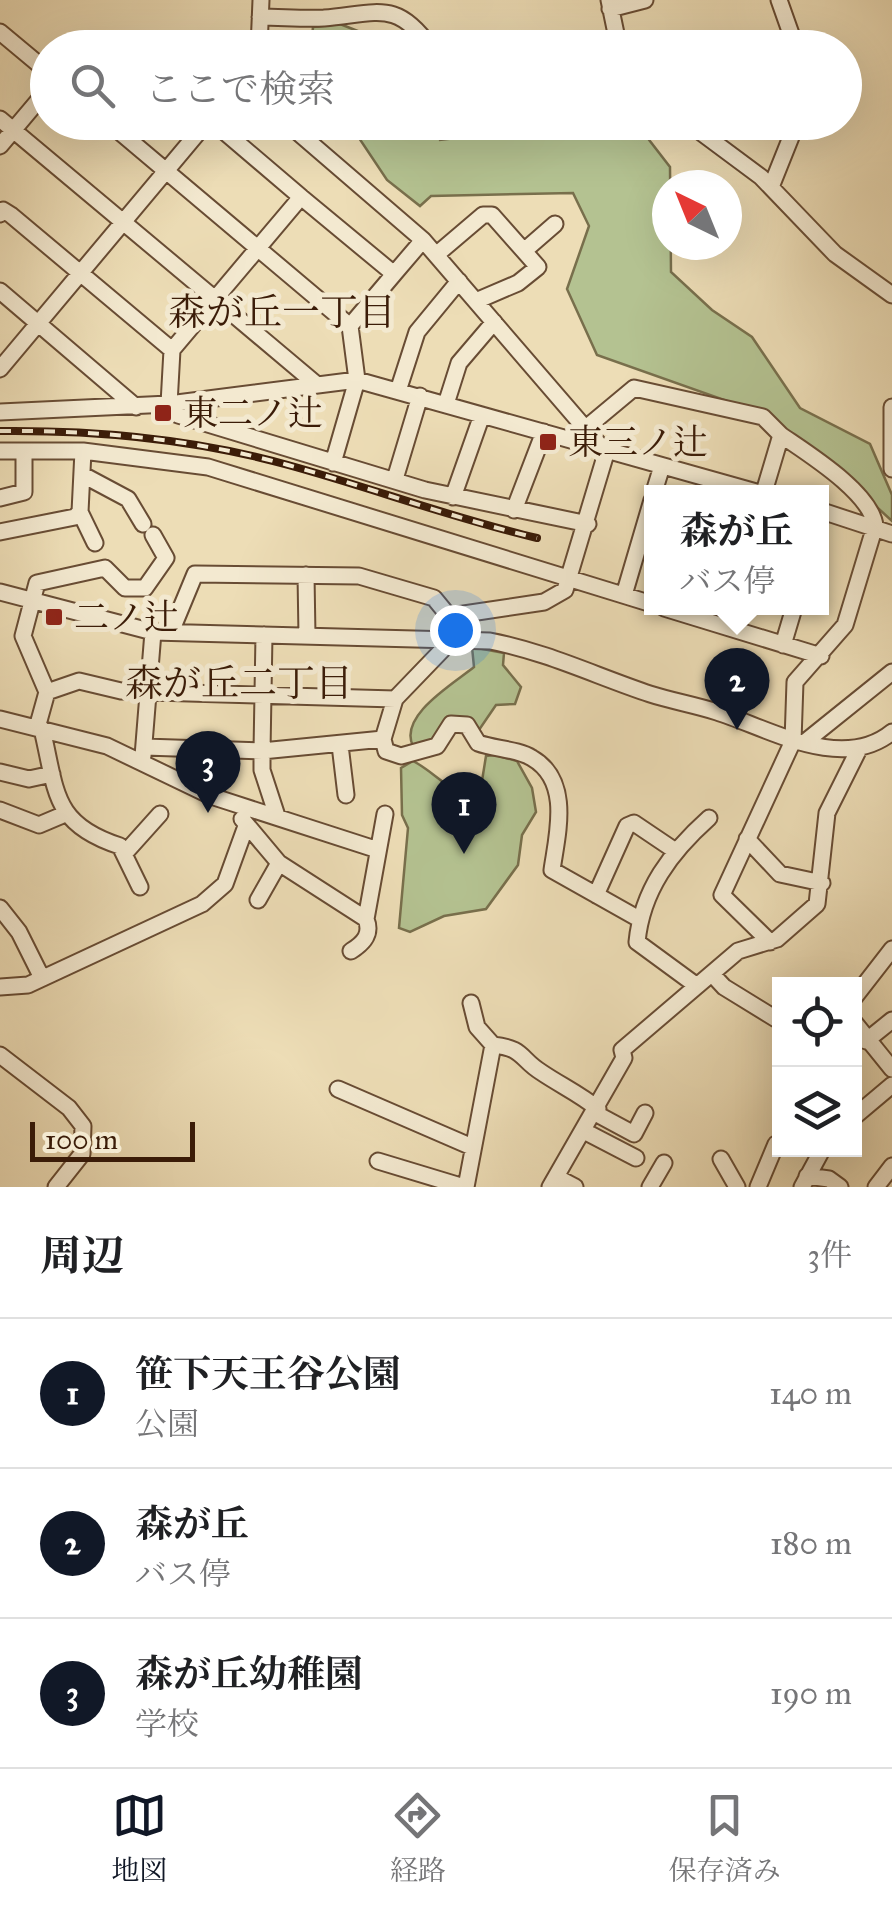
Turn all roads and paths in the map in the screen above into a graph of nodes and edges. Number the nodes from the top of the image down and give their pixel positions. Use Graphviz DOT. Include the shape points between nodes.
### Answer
graph roads {
  1 [pos="645,0"];
  2 [pos="779,0"];
  3 [pos="610,4"];
  4 [pos="362,5"];
  5 [pos="261,8"];
  6 [pos="422,30"];
  7 [pos="615,30"];
  8 [pos="790,30"];
  9 [pos="0,32"];
  10 [pos="30,57"];
  11 [pos="30,104"];
  12 [pos="7,124"];
  13 [pos="129,140"];
  14 [pos="194,140"];
  15 [pos="232,140"];
  16 [pos="307,140"];
  17 [pos="711,140"];
  18 [pos="790,140"];
  19 [pos="0,146"];
  20 [pos="166,171"];
  21 [pos="771,186"];
  22 [pos="301,197"];
  23 [pos="0,214"];
  24 [pos="124,222"];
  25 [pos="556,224"];
  26 [pos="423,240"];
  27 [pos="258,248"];
  28 [pos="524,251"];
  29 [pos="436,255"];
  30 [pos="81,273"];
  31 [pos="394,274"];
  32 [pos="459,282"];
  33 [pos="0,291"];
  34 [pos="892,295"];
  35 [pos="215,299"];
  36 [pos="476,301"];
  37 [pos="494,322"];
  38 [pos="38,324"];
  39 [pos="350,326"];
  40 [pos="172,350"];
  41 [pos="0,370"];
  42 [pos="356,380"];
  43 [pos="316,384"];
  44 [pos="398,391"];
  45 [pos="420,396"];
  46 [pos="169,404"];
  47 [pos="446,404"];
  48 [pos="136,407"];
  49 [pos="892,407"];
  50 [pos="0,412"];
  51 [pos="482,414"];
  52 [pos="586,428"];
  53 [pos="544,432"];
  54 [pos="780,435"];
  55 [pos="605,449"];
  56 [pos="0,451"];
  57 [pos="24,451"];
  58 [pos="83,451"];
  59 [pos="333,463"];
  60 [pos="662,466"];
  61 [pos="892,469"];
  62 [pos="83,475"];
  63 [pos="395,480"];
  64 [pos="656,485"];
  65 [pos="707,485"];
  66 [pos="766,485"];
  67 [pos="453,497"];
  68 [pos="0,498"];
  69 [pos="514,510"];
  70 [pos="80,512"];
  71 [pos="829,513"];
  72 [pos="588,524"];
  73 [pos="875,526"];
  74 [pos="644,527"];
  75 [pos="0,532"];
  76 [pos="892,534"];
  77 [pos="95,543"];
  78 [pos="306,575"];
  79 [pos="572,579"];
  80 [pos="0,592"];
  81 [pos="624,595"];
  82 [pos="32,601"];
  83 [pos="644,601"];
  84 [pos="691,615"];
  85 [pos="732,615"];
  86 [pos="792,615"];
  87 [pos="452,620"];
  88 [pos="728,628"];
  89 [pos="153,632"];
  90 [pos="171,632"];
  91 [pos="264,635"];
  92 [pos="307,636"];
  93 [pos="448,638"];
  94 [pos="784,645"];
  95 [pos="821,656"];
  96 [pos="892,672"];
  97 [pos="47,692"];
  98 [pos="150,692"];
  99 [pos="264,695"];
  100 [pos="395,699"];
  101 [pos="0,719"];
  102 [pos="39,728"];
  103 [pos="892,732"];
  104 [pos="383,739"];
  105 [pos="799,741"];
  106 [pos="340,745"];
  107 [pos="145,747"];
  108 [pos="860,748"];
  109 [pos="262,752"];
  110 [pos="141,764"];
  111 [pos="0,772"];
  112 [pos="52,774"];
  113 [pos="346,794"];
  114 [pos="232,803"];
  115 [pos="0,810"];
  116 [pos="65,814"];
  117 [pos="160,814"];
  118 [pos="385,814"];
  119 [pos="276,816"];
  120 [pos="709,818"];
  121 [pos="246,826"];
  122 [pos="747,839"];
  123 [pos="378,850"];
  124 [pos="674,850"];
  125 [pos="125,852"];
  126 [pos="279,863"];
  127 [pos="822,884"];
  128 [pos="140,887"];
  129 [pos="596,895"];
  130 [pos="258,900"];
  131 [pos="0,908"];
  132 [pos="366,919"];
  133 [pos="639,919"];
  134 [pos="770,942"];
  135 [pos="892,949"];
  136 [pos="352,950"];
  137 [pos="712,974"];
  138 [pos="42,978"];
  139 [pos="697,986"];
  140 [pos="0,987"];
  141 [pos="862,988"];
  142 [pos="472,1003"];
  143 [pos="772,1016"];
  144 [pos="892,1020"];
  145 [pos="862,1035"];
  146 [pos="866,1041"];
  147 [pos="493,1045"];
  148 [pos="0,1055"];
  149 [pos="892,1069"];
  150 [pos="892,1085"];
  151 [pos="338,1090"];
  152 [pos="862,1110"];
  153 [pos="596,1111"];
  154 [pos="644,1113"];
  155 [pos="584,1131"];
  156 [pos="472,1148"];
  157 [pos="772,1154"];
  158 [pos="818,1157"];
  159 [pos="636,1158"];
  160 [pos="720,1159"];
  161 [pos="378,1161"];
  162 [pos="664,1162"];
  163 [pos="892,1166"];
  164 [pos="804,1181"];
  165 [pos="553,1182"];
  166 [pos="56,1187"];
  167 [pos="465,1187"];
  168 [pos="575,1187"];
  169 [pos="650,1187"];
  170 [pos="737,1187"];
  171 [pos="758,1187"];
  172 [pos="840,1187"];
  173 [pos="876,1187"];
  1 -- 3 [label="street"];
  2 -- 8 [label="street"];
  3 -- 7 [label="street"];
  4 -- 5 [label="street" via="324,18"];
  4 -- 6 [label="street" via="400,10"];
  9 -- 10 [label="street"];
  11 -- 12 [label="street"];
  12 -- 19 [label="street"];
  12 -- 24 [label="street"];
  13 -- 20 [label="street"];
  14 -- 20 [label="street"];
  15 -- 22 [label="street"];
  16 -- 26 [label="street"];
  17 -- 21 [label="street"];
  18 -- 21 [label="street"];
  20 -- 24 [label="street"];
  20 -- 27 [label="street"];
  21 -- 34 [label="street" via="835,254"];
  22 -- 27 [label="street"];
  22 -- 31 [label="street"];
  23 -- 30 [label="street"];
  24 -- 30 [label="street"];
  24 -- 35 [label="street"];
  25 -- 28 [label="street"];
  26 -- 29 [label="street"];
  26 -- 31 [label="street"];
  27 -- 35 [label="street"];
  27 -- 39 [label="street"];
  28 -- 29 [label="street" via="492,215"];
  28 -- 36 [label="street" via="538,267 518,284"];
  29 -- 32 [label="street"];
  30 -- 38 [label="street"];
  30 -- 40 [label="street"];
  31 -- 39 [label="street"];
  32 -- 36 [label="street"];
  32 -- 44 [label="street" via="417,332"];
  33 -- 38 [label="street"];
  35 -- 40 [label="street"];
  35 -- 43 [label="street"];
  36 -- 37 [label="street"];
  37 -- 47 [label="street" via="458,363"];
  37 -- 52 [label="street"];
  38 -- 41 [label="street"];
  38 -- 48 [label="street"];
  39 -- 42 [label="street"];
  40 -- 46 [label="street"];
  42 -- 43 [label="street"];
  42 -- 44 [label="street"];
  42 -- 59 [label="street"];
  43 -- 46 [label="street"];
  44 -- 45 [label="street"];
  45 -- 47 [label="street"];
  45 -- 63 [label="street"];
  46 -- 48 [label="street"];
  46 -- 59 [label="street" via="178,414"];
  47 -- 51 [label="street"];
  48 -- 50 [label="street"];
  49 -- 61 [label="street"];
  51 -- 53 [label="street"];
  51 -- 67 [label="street"];
  52 -- 54 [label="street" via="634,388 763,417"];
  52 -- 55 [label="street"];
  53 -- 55 [label="street"];
  53 -- 69 [label="street"];
  54 -- 66 [label="street"];
  54 -- 73 [label="street" via="834,472 874,514"];
  55 -- 60 [label="street"];
  55 -- 72 [label="street"];
  56 -- 57 [label="street"];
  57 -- 58 [label="street"];
  57 -- 68 [label="street" via="24,492"];
  58 -- 62 [label="street"];
  58 -- 79 [label="street" via="208,467"];
  59 -- 63 [label="street"];
  60 -- 64 [label="street"];
  60 -- 65 [label="street"];
  62 -- 70 [label="street"];
  62 -- 82 [label="street" via="128,499 166,558 145,588 125,588 106,568 37,583"];
  63 -- 67 [label="street"];
  67 -- 69 [label="street"];
  69 -- 72 [label="street"];
  70 -- 75 [label="street"];
  70 -- 77 [label="street"];
  71 -- 73 [label="street"];
  72 -- 79 [label="street"];
  73 -- 76 [label="street"];
  73 -- 95 [label="street" via="845,625"];
  74 -- 81 [label="street"];
  78 -- 87 [label="street" via="359,576 434,598"];
  78 -- 90 [label="street" via="195,574"];
  78 -- 92 [label="street"];
  79 -- 81 [label="street"];
  79 -- 87 [label="street" via="544,602 466,612"];
  80 -- 82 [label="street"];
  81 -- 83 [label="street"];
  82 -- 89 [label="street"];
  82 -- 97 [label="street" via="23,636"];
  84 -- 88 [label="street"];
  85 -- 88 [label="street"];
  86 -- 94 [label="street"];
  87 -- 93 [label="street"];
  88 -- 94 [label="street"];
  89 -- 90 [label="street"];
  89 -- 98 [label="street"];
  90 -- 91 [label="street"];
  91 -- 92 [label="street"];
  91 -- 99 [label="street"];
  92 -- 93 [label="street"];
  93 -- 100 [label="street"];
  93 -- 105 [label="street" via="538,650"];
  94 -- 95 [label="street"];
  95 -- 105 [label="street" via="795,682"];
  96 -- 105 [label="street"];
  97 -- 98 [label="street" via="78,680"];
  97 -- 102 [label="street"];
  98 -- 99 [label="street"];
  98 -- 107 [label="street"];
  99 -- 100 [label="street"];
  99 -- 109 [label="street"];
  100 -- 104 [label="street"];
  101 -- 102 [label="street"];
  102 -- 110 [label="street" via="107,746"];
  102 -- 112 [label="street"];
  103 -- 108 [label="street"];
  104 -- 106 [label="street"];
  104 -- 129 [label="street" via="386,751 402,756 438,746 450,724 468,725 478,743 536,761 560,800 552,870"];
  105 -- 108 [label="street"];
  105 -- 122 [label="street"];
  106 -- 109 [label="street"];
  106 -- 113 [label="street"];
  107 -- 109 [label="street"];
  107 -- 110 [label="street"];
  108 -- 127 [label="street" via="827,814"];
  109 -- 119 [label="street"];
  110 -- 114 [label="street"];
  111 -- 112 [label="street" via="30,780"];
  112 -- 116 [label="street"];
  114 -- 119 [label="street"];
  114 -- 121 [label="street"];
  115 -- 116 [label="street" via="39,825"];
  116 -- 125 [label="street" via="88,835"];
  117 -- 125 [label="street"];
  118 -- 123 [label="street"];
  119 -- 123 [label="street"];
  120 -- 124 [label="street"];
  121 -- 126 [label="street"];
  121 -- 138 [label="street" via="224,884 202,904"];
  122 -- 127 [label="street" via="780,874"];
  122 -- 134 [label="street" via="722,895"];
  123 -- 132 [label="street"];
  124 -- 129 [label="street" via="634,823 627,826"];
  124 -- 133 [label="street"];
  125 -- 128 [label="street"];
  126 -- 130 [label="street"];
  126 -- 132 [label="street"];
  127 -- 134 [label="street" via="807,917"];
  129 -- 133 [label="street"];
  131 -- 138 [label="street"];
  132 -- 136 [label="street" via="364,942"];
  133 -- 139 [label="street" via="637,942"];
  134 -- 137 [label="street" via="738,951"];
  135 -- 141 [label="street"];
  137 -- 139 [label="street"];
  137 -- 143 [label="street"];
  138 -- 140 [label="street"];
  139 -- 153 [label="street" via="622,1050"];
  142 -- 147 [label="street" via="476,1027"];
  144 -- 146 [label="street"];
  145 -- 146 [label="street"];
  146 -- 149 [label="street"];
  147 -- 153 [label="street" via="527,1056 535,1069"];
  147 -- 156 [label="street"];
  148 -- 166 [label="street" via="84,1126 82,1154"];
  150 -- 152 [label="street"];
  151 -- 156 [label="street"];
  153 -- 154 [label="street" via="634,1134"];
  153 -- 155 [label="street"];
  155 -- 159 [label="street"];
  155 -- 165 [label="street"];
  156 -- 167 [label="street"];
  157 -- 171 [label="street"];
  158 -- 164 [label="street"];
  160 -- 170 [label="street"];
  161 -- 167 [label="street"];
  162 -- 169 [label="street"];
  163 -- 173 [label="street"];
  164 -- 172 [label="street" via="829,1178"];
  165 -- 168 [label="street"];
}
